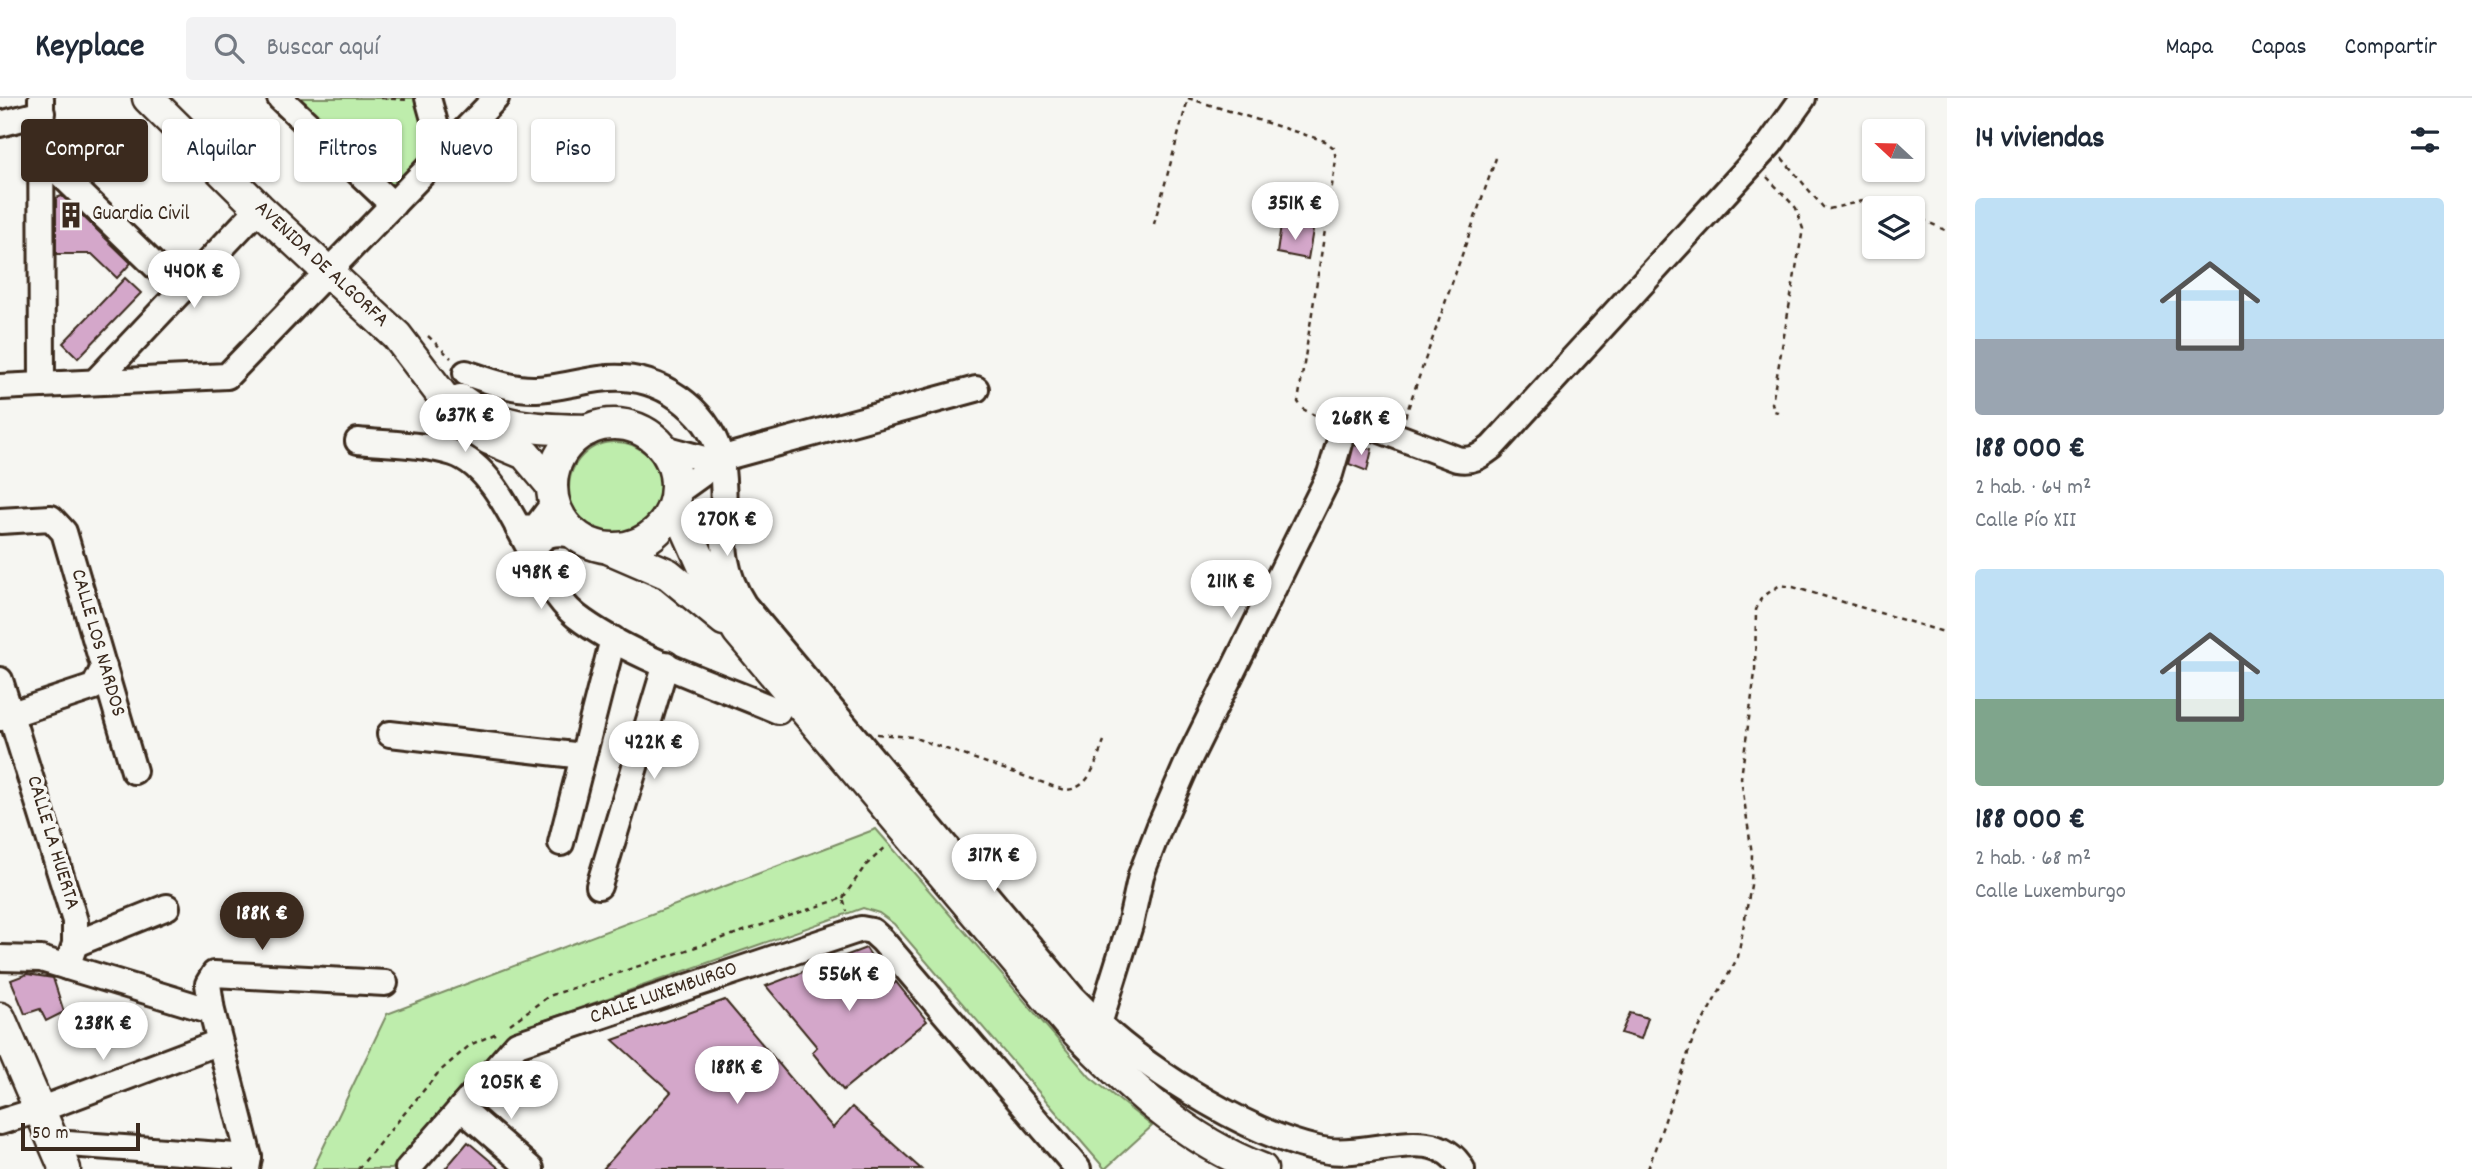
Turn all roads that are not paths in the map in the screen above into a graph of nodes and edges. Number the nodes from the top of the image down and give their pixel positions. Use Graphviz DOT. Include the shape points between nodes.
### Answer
graph roads {
  1 [pos="148,98"];
  2 [pos="280,98"];
  3 [pos="496,98"];
  4 [pos="1803,98"];
  5 [pos="413,99"];
  6 [pos="42,106"];
  7 [pos="424,119"];
  8 [pos="475,119"];
  9 [pos="0,124"];
  10 [pos="416,181"];
  11 [pos="42,182"];
  12 [pos="69,182"];
  13 [pos="393,205"];
  14 [pos="259,208"];
  15 [pos="328,271"];
  16 [pos="181,291"];
  17 [pos="466,373"];
  18 [pos="430,377"];
  19 [pos="95,382"];
  20 [pos="41,385"];
  21 [pos="0,387"];
  22 [pos="976,389"];
  23 [pos="588,430"];
  24 [pos="358,441"];
  25 [pos="664,448"];
  26 [pos="716,460"];
  27 [pos="553,495"];
  28 [pos="676,498"];
  29 [pos="0,521"];
  30 [pos="518,528"];
  31 [pos="575,536"];
  32 [pos="610,549"];
  33 [pos="532,554"];
  34 [pos="738,631"];
  35 [pos="613,639"];
  36 [pos="666,664"];
  37 [pos="104,667"];
  38 [pos="0,680"];
  39 [pos="778,711"];
  40 [pos="6,716"];
  41 [pos="390,734"];
  42 [pos="583,756"];
  43 [pos="134,771"];
  44 [pos="561,843"];
  45 [pos="599,886"];
  46 [pos="167,907"];
  47 [pos="71,956"];
  48 [pos="0,958"];
  49 [pos="385,983"];
  50 [pos="212,1011"];
  51 [pos="0,1018"];
  52 [pos="1099,1024"];
  53 [pos="219,1042"];
  54 [pos="461,1108"];
  55 [pos="39,1110"];
  56 [pos="0,1122"];
  57 [pos="59,1156"];
  58 [pos="248,1163"];
  59 [pos="1255,1167"];
  60 [pos="408,1169"];
  61 [pos="531,1169"];
  62 [pos="1078,1169"];
  63 [pos="1462,1169"];
  1 -- 14 [label="main road, AVENIDA DE ALGORFA"];
  2 -- 13 [label="street"];
  3 -- 8 [label="street"];
  4 -- 52 [label="street" via="1770,144 1492,447 1470,461 1353,423 1343,430 1330,474 1159,828"];
  5 -- 7 [label="street"];
  6 -- 9 [label="street"];
  10 -- 13 [label="street"];
  11 -- 20 [label="street"];
  12 -- 16 [label="street"];
  13 -- 15 [label="street"];
  14 -- 15 [label="main road, AVENIDA DE ALGORFA"];
  14 -- 16 [label="street"];
  15 -- 18 [label="main road, AVENIDA DE ALGORFA" via="397,336"];
  15 -- 19 [label="street" via="227,376"];
  16 -- 19 [label="street"];
  17 -- 26 [label="street" via="533,389 624,378 657,386 685,401 703,421"];
  18 -- 23 [label="main road, AVENIDA DE ALGORFA" via="502,421 533,429"];
  18 -- 27 [label="main road, AVENIDA DE ALGORFA" via="460,419 489,439 525,454"];
  19 -- 20 [label="street"];
  20 -- 21 [label="street"];
  22 -- 26 [label="street"];
  23 -- 25 [label="main road" via="623,424 646,432"];
  23 -- 27 [label="main road" via="575,437 558,459"];
  24 -- 30 [label="street" via="450,452 470,461"];
  25 -- 26 [label="street"];
  25 -- 28 [label="main road" via="674,469"];
  26 -- 28 [label="street"];
  26 -- 52 [label="street" via="722,550 734,589"];
  27 -- 30 [label="street" via="536,527"];
  27 -- 31 [label="main road"];
  28 -- 32 [label="main road" via="666,522 651,538 631,547"];
  28 -- 34 [label="main road" via="712,586"];
  29 -- 37 [label="street, CALLE LOS NARDOS" via="51,519 64,532"];
  30 -- 33 [label="street"];
  31 -- 32 [label="main road"];
  31 -- 33 [label="street" via="547,534"];
  32 -- 34 [label="main road" via="668,574"];
  33 -- 35 [label="street" via="563,603"];
  34 -- 59 [label="main road" via="1067,1022 1119,1076 1184,1127"];
  35 -- 36 [label="street"];
  35 -- 42 [label="street"];
  36 -- 39 [label="street"];
  36 -- 45 [label="street"];
  37 -- 40 [label="street" via="94,687"];
  37 -- 43 [label="street, CALLE LOS NARDOS"];
  38 -- 40 [label="street, CALLE LA HUERTA"];
  40 -- 47 [label="street, CALLE LA HUERTA" via="75,921"];
  41 -- 42 [label="street"];
  42 -- 44 [label="street"];
  46 -- 47 [label="street"];
  47 -- 48 [label="street"];
  47 -- 50 [label="street"];
  49 -- 50 [label="street" via="214,974 208,984"];
  50 -- 53 [label="street"];
  51 -- 55 [label="main road"];
  52 -- 63 [label="street" via="1222,1110 1297,1143 1345,1152 1435,1144 1455,1157"];
  53 -- 55 [label="street"];
  53 -- 58 [label="street"];
  54 -- 60 [label="street, CALLE LUXEMBURGO"];
  54 -- 61 [label="street"];
  54 -- 62 [label="street, CALLE LUXEMBURGO" via="517,1044 861,929 882,940"];
  55 -- 56 [label="street"];
  55 -- 57 [label="main road"];
  57 -- 58 [label="street"];
}
